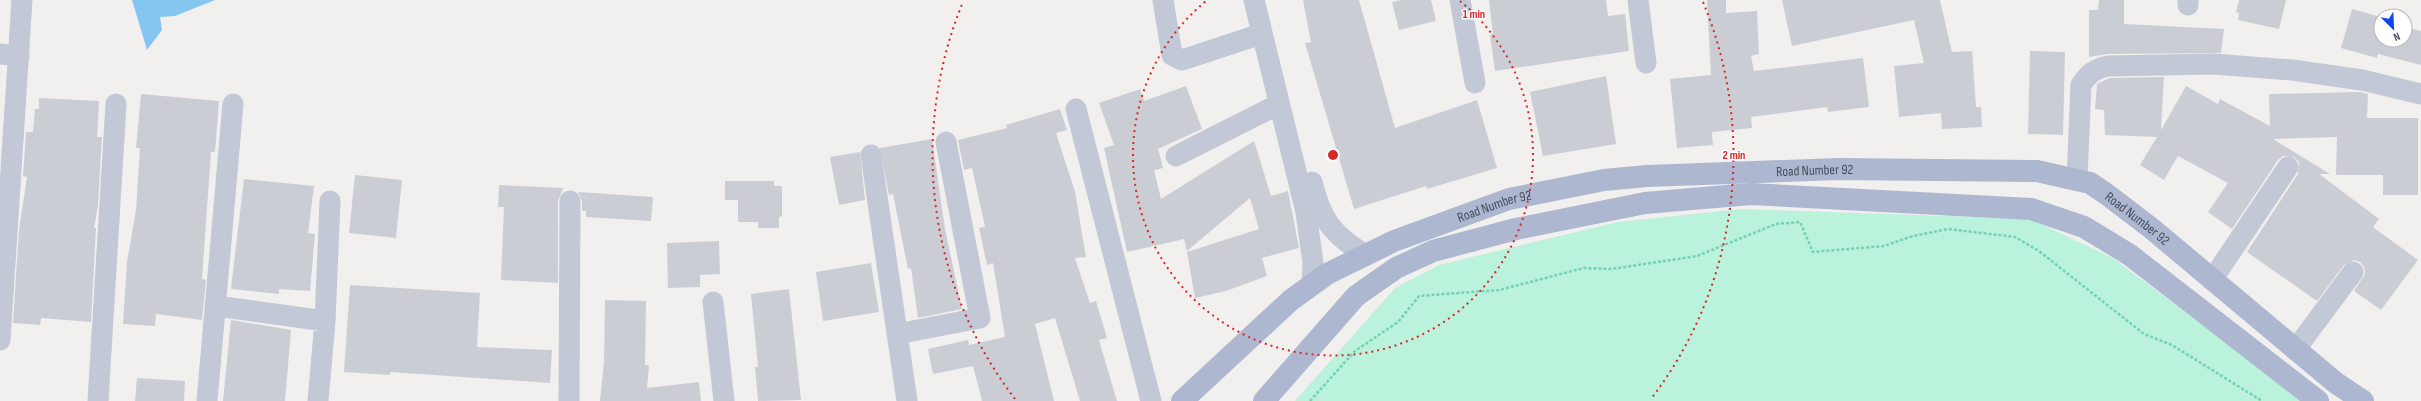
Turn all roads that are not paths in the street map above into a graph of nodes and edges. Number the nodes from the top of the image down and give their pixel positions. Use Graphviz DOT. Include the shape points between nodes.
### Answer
graph roads {
  1 [pos="22,0"];
  2 [pos="1163,0"];
  3 [pos="1254,0"];
  4 [pos="1269,0"];
  5 [pos="1460,0"];
  6 [pos="1638,0"];
  7 [pos="1262,34"];
  8 [pos="9,55"];
  9 [pos="1646,63"];
  10 [pos="1475,82"];
  11 [pos="2421,94"];
  12 [pos="116,104"];
  13 [pos="233,104"];
  14 [pos="1279,104"];
  15 [pos="1076,109"];
  16 [pos="946,142"];
  17 [pos="871,155"];
  18 [pos="1176,156"];
  19 [pos="2288,167"];
  20 [pos="1838,169"];
  21 [pos="2077,179"];
  22 [pos="5,190"];
  23 [pos="1836,198"];
  24 [pos="1509,199"];
  25 [pos="330,201"];
  26 [pos="570,201"];
  27 [pos="1516,229"];
  28 [pos="3,242"];
  29 [pos="1366,255"];
  30 [pos="2353,272"];
  31 [pos="2212,280"];
  32 [pos="1312,285"];
  33 [pos="713,302"];
  34 [pos="217,306"];
  35 [pos="325,321"];
  36 [pos="897,334"];
  37 [pos="0,340"];
  38 [pos="2295,350"];
  39 [pos="98,401"];
  40 [pos="207,401"];
  41 [pos="318,401"];
  42 [pos="569,401"];
  43 [pos="724,401"];
  44 [pos="907,401"];
  45 [pos="1151,401"];
  46 [pos="1182,401"];
  47 [pos="1264,401"];
  48 [pos="2318,401"];
  49 [pos="2363,401"];
  1 -- 8 [label="street"];
  2 -- 7 [label="street" via="1172,55 1182,60"];
  3 -- 7 [label="street"];
  4 -- 29 [label="street" via="1313,186 1323,215 1328,226 1339,237"];
  5 -- 10 [label="street"];
  6 -- 9 [label="street"];
  7 -- 14 [label="street"];
  8 -- 22 [label="street"];
  11 -- 21 [label="street" via="2362,80 2292,70 2212,64 2098,68 2088,74 2081,86"];
  12 -- 39 [label="street"];
  13 -- 34 [label="street"];
  14 -- 18 [label="street"];
  14 -- 32 [label="street" via="1306,212 1313,263"];
  15 -- 45 [label="street"];
  16 -- 36 [label="street" via="980,318"];
  17 -- 36 [label="street"];
  19 -- 31 [label="street"];
  20 -- 21 [label="main road, Road Number 92" via="2037,171"];
  20 -- 23 [label="main road"];
  20 -- 24 [label="main road, Road Number 92" via="1647,176 1596,182"];
  21 -- 31 [label="main road, Road Number 92" via="2105,192"];
  22 -- 28 [label="street"];
  23 -- 27 [label="main road, Road Number 92" via="1751,194 1645,203"];
  23 -- 48 [label="main road, Road Number 92" via="2031,208 2084,227 2130,255"];
  24 -- 27 [label="main road"];
  24 -- 29 [label="main road, Road Number 92" via="1394,241"];
  25 -- 35 [label="street"];
  26 -- 42 [label="street"];
  27 -- 47 [label="main road, Road Number 92" via="1433,252 1396,268 1356,296"];
  28 -- 37 [label="street"];
  29 -- 32 [label="main road, Road Number 92" via="1327,274"];
  30 -- 38 [label="street"];
  31 -- 38 [label="main road, Road Number 92"];
  32 -- 46 [label="main road, Road Number 92" via="1291,300"];
  33 -- 43 [label="street"];
  34 -- 35 [label="street"];
  34 -- 40 [label="street"];
  35 -- 41 [label="street"];
  36 -- 44 [label="street"];
  38 -- 49 [label="main road, Road Number 92"];
}
